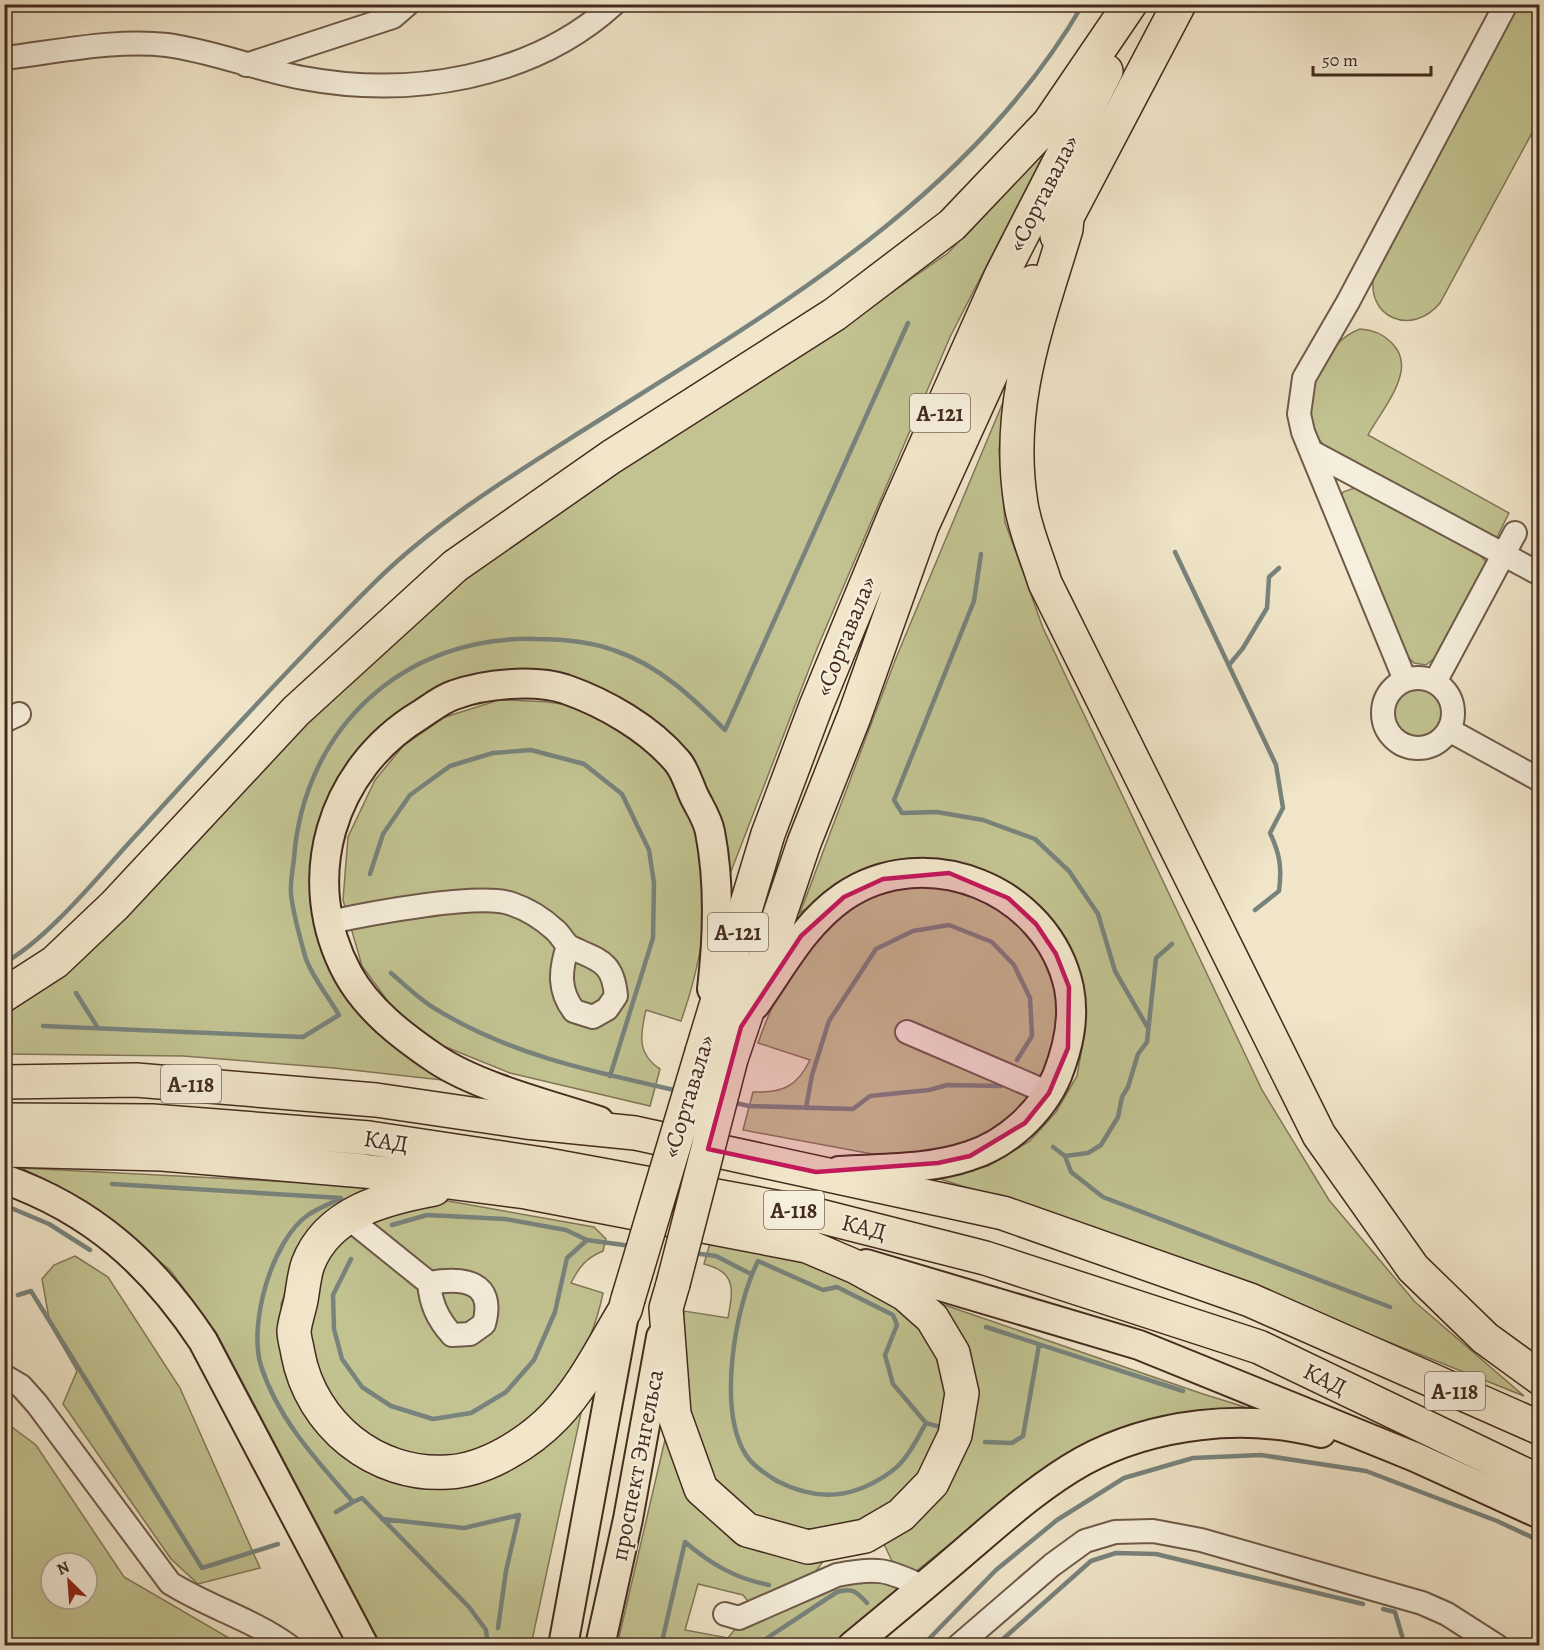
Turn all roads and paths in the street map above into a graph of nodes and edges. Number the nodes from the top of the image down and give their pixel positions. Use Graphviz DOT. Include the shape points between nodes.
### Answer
graph roads {
  1 [pos="408,4"];
  2 [pos="614,4"];
  3 [pos="1130,4"];
  4 [pos="1140,4"];
  5 [pos="1179,4"];
  6 [pos="1506,4"];
  7 [pos="4,58"];
  8 [pos="246,65"];
  9 [pos="1066,218"];
  10 [pos="1312,452"];
  11 [pos="1515,533"];
  12 [pos="1503,555"];
  13 [pos="1539,574"];
  14 [pos="1405,680"];
  15 [pos="1435,682"];
  16 [pos="1449,730"];
  17 [pos="1539,780"];
  18 [pos="330,922"];
  19 [pos="568,946"];
  20 [pos="4,994"];
  21 [pos="741,1027"];
  22 [pos="907,1032"];
  23 [pos="714,1047"];
  24 [pos="4,1082"];
  25 [pos="1049,1093"];
  26 [pos="4,1120"];
  27 [pos="635,1133"];
  28 [pos="4,1150"];
  29 [pos="816,1172"];
  30 [pos="4,1179"];
  31 [pos="526,1192"];
  32 [pos="347,1217"];
  33 [pos="807,1246"];
  34 [pos="429,1282"];
  35 [pos="670,1296"];
  36 [pos="626,1304"];
  37 [pos="4,1376"];
  38 [pos="1539,1378"];
  39 [pos="1539,1428"];
  40 [pos="1415,1457"];
  41 [pos="1539,1482"];
  42 [pos="1539,1514"];
  43 [pos="923,1587"];
  44 [pos="725,1614"];
  45 [pos="289,1646"];
  46 [pos="364,1646"];
  47 [pos="563,1646"];
  48 [pos="600,1646"];
  49 [pos="852,1646"];
  50 [pos="958,1646"];
  51 [pos="1497,1646"];
  1 -- 8 [label="street" via="393,17"];
  2 -- 8 [label="street" via="549,48 512,64 438,83 351,85"];
  3 -- 20 [label="highway" via="1049,123 952,225 835,314 611,457 455,566 296,711 72,946 55,962"];
  4 -- 23 [label="highway, «Сортавала» / А-121" via="1001,276 896,512 816,706 768,834"];
  5 -- 9 [label="highway, «Сортавала» / А-121"];
  6 -- 10 [label="street" via="1304,378 1299,414"];
  7 -- 8 [label="street" via="135,43 169,45"];
  9 -- 21 [label="highway, «Сортавала» / А-121" via="1029,288 922,526 804,843"];
  9 -- 38 [label="highway" via="1022,376 1016,437 1021,505 1045,583 1319,1135 1413,1268 1485,1338"];
  10 -- 12 [label="street"];
  10 -- 14 [label="street"];
  11 -- 12 [label="street"];
  12 -- 13 [label="street"];
  12 -- 15 [label="street"];
  14 -- 15 [label="street"];
  14 -- 16 [label="street" via="1386,696 1382,708 1387,732 1395,741 1418,749 1431,747"];
  15 -- 16 [label="street" via="1450,698 1453,709"];
  16 -- 17 [label="street"];
  18 -- 19 [label="street" via="473,900 510,903 557,931"];
  18 -- 23 [label="main road" via="325,871 329,835 340,802 379,746 452,696 510,684 563,688 629,719 678,762 710,830 717,900"];
  18 -- 27 [label="main road" via="348,973 368,1004 439,1061 499,1088"];
  21 -- 23 [label="highway, «Сортавала» / А-121"];
  21 -- 25 [label="main road" via="801,936 844,897 883,879 918,872 949,873 1008,898 1036,924 1056,954 1069,987 1071,1017 1068,1048"];
  22 -- 25 [label="street"];
  23 -- 35 [label="highway, «Сортавала», bridge"];
  23 -- 36 [label="highway, «Сортавала», bridge"];
  24 -- 27 [label="highway, КАД / А-118" via="158,1082 376,1100"];
  25 -- 29 [label="main road" via="1025,1124 970,1156 904,1167"];
  26 -- 41 [label="highway, КАД / А-118" via="152,1121 369,1138 542,1164 808,1213 985,1258 1259,1347"];
  27 -- 29 [label="highway, КАД / А-118"];
  28 -- 31 [label="highway" via="174,1155 364,1171"];
  29 -- 39 [label="highway, КАД / А-118" via="1003,1213 1250,1300"];
  30 -- 46 [label="main road" via="39,1192 94,1223 142,1262 185,1314 203,1341"];
  31 -- 32 [label="highway, «Сортавала»" via="442,1188 376,1202"];
  31 -- 33 [label="highway, «Сортавала»"];
  32 -- 34 [label="street"];
  32 -- 36 [label="highway, «Сортавала»" via="323,1237 308,1265 294,1331 301,1371 330,1425 382,1462 448,1472 488,1461 518,1446 554,1417 581,1383"];
  33 -- 35 [label="highway, «Сортавала»" via="905,1294 932,1318 953,1353 962,1393 955,1435 932,1483 902,1515 865,1536 808,1547 747,1530 701,1489 674,1414"];
  33 -- 40 [label="main road" via="1139,1345"];
  35 -- 48 [label="main road, проспект Энгельса"];
  36 -- 47 [label="main road, проспект Энгельса"];
  37 -- 45 [label="street" via="21,1386 37,1404 170,1582 193,1598 254,1624"];
  40 -- 42 [label="main road"];
  40 -- 43 [label="main road" via="1294,1426 1232,1423 1178,1428 1083,1461 1026,1499"];
  43 -- 44 [label="street" via="888,1571 853,1572 837,1575 739,1618"];
  43 -- 49 [label="main road"];
  50 -- 51 [label="street" via="1085,1541 1115,1532 1153,1531 1201,1540 1422,1603"];
}
